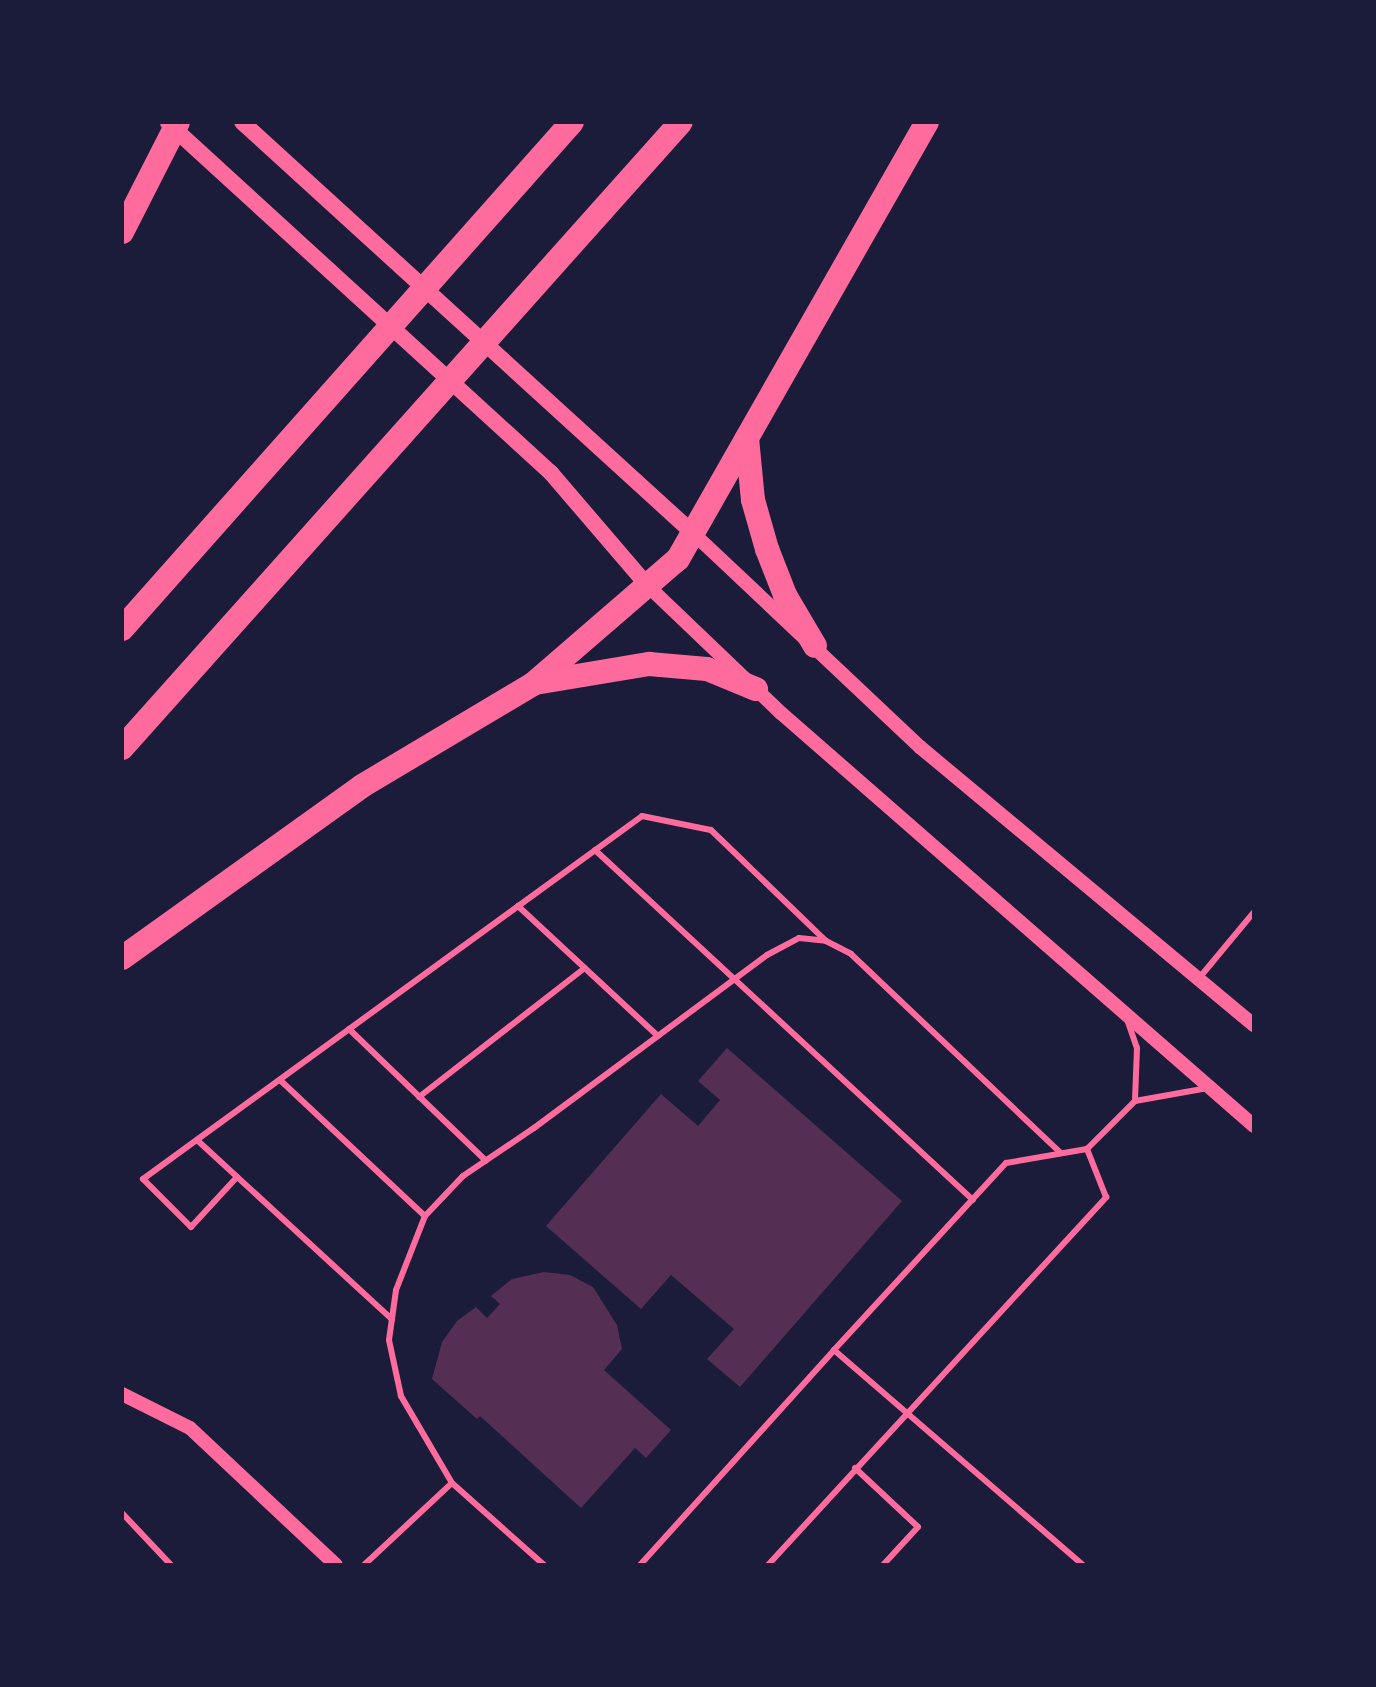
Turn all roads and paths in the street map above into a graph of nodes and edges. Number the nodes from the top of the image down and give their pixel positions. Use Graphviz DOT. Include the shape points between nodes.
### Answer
graph roads {
  1 [pos="242,122"];
  2 [pos="572,122"];
  3 [pos="681,122"];
  4 [pos="927,122"];
  5 [pos="173,124"];
  6 [pos="122,232"];
  7 [pos="747,438"];
  8 [pos="694,534"];
  9 [pos="648,586"];
  10 [pos="122,629"];
  11 [pos="815,646"];
  12 [pos="533,684"];
  13 [pos="756,689"];
  14 [pos="122,748"];
  15 [pos="595,850"];
  16 [pos="518,906"];
  17 [pos="1254,912"];
  18 [pos="826,941"];
  19 [pos="122,958"];
  20 [pos="585,968"];
  21 [pos="1200,977"];
  22 [pos="736,979"];
  23 [pos="1123,1009"];
  24 [pos="1254,1025"];
  25 [pos="349,1029"];
  26 [pos="658,1036"];
  27 [pos="280,1080"];
  28 [pos="1212,1088"];
  29 [pos="419,1097"];
  30 [pos="1135,1101"];
  31 [pos="1254,1126"];
  32 [pos="197,1140"];
  33 [pos="1087,1149"];
  34 [pos="1061,1153"];
  35 [pos="486,1161"];
  36 [pos="237,1177"];
  37 [pos="973,1200"];
  38 [pos="425,1216"];
  39 [pos="392,1319"];
  40 [pos="834,1350"];
  41 [pos="122,1394"];
  42 [pos="906,1412"];
  43 [pos="855,1468"];
  44 [pos="452,1483"];
  45 [pos="122,1513"];
  46 [pos="171,1565"];
  47 [pos="336,1565"];
  48 [pos="364,1565"];
  49 [pos="544,1565"];
  50 [pos="640,1565"];
  51 [pos="768,1565"];
  52 [pos="883,1565"];
  53 [pos="1083,1565"];
  1 -- 8 [label="main road"];
  2 -- 10 [label="highway"];
  3 -- 14 [label="highway"];
  4 -- 7 [label="highway"];
  5 -- 6 [label="highway"];
  5 -- 9 [label="main road" via="551,473"];
  7 -- 8 [label="highway"];
  7 -- 11 [label="highway" via="753,500 767,549 785,595"];
  8 -- 9 [label="highway" via="678,559"];
  8 -- 11 [label="street"];
  9 -- 12 [label="highway"];
  9 -- 13 [label="street"];
  11 -- 21 [label="street" via="920,747"];
  12 -- 13 [label="highway" via="649,664 707,669"];
  12 -- 19 [label="highway" via="362,786"];
  13 -- 23 [label="street"];
  15 -- 16 [label="lane"];
  15 -- 18 [label="lane" via="642,816 711,830"];
  15 -- 22 [label="lane"];
  16 -- 20 [label="lane"];
  16 -- 25 [label="lane"];
  17 -- 21 [label="lane"];
  18 -- 22 [label="lane" via="799,938"];
  18 -- 34 [label="lane" via="851,954"];
  20 -- 26 [label="lane"];
  20 -- 29 [label="lane"];
  21 -- 24 [label="street"];
  22 -- 26 [label="lane"];
  22 -- 37 [label="lane"];
  23 -- 28 [label="street"];
  23 -- 30 [label="lane" via="1137,1048"];
  25 -- 27 [label="lane"];
  25 -- 29 [label="lane"];
  26 -- 35 [label="lane"];
  27 -- 32 [label="lane"];
  27 -- 38 [label="lane"];
  28 -- 30 [label="lane"];
  28 -- 31 [label="street"];
  29 -- 35 [label="lane"];
  30 -- 33 [label="lane"];
  32 -- 36 [label="lane"];
  32 -- 36 [label="lane" via="143,1179 191,1227"];
  33 -- 34 [label="lane"];
  33 -- 42 [label="lane" via="1106,1197"];
  34 -- 37 [label="lane" via="1006,1163"];
  35 -- 38 [label="lane" via="463,1176"];
  36 -- 39 [label="lane"];
  37 -- 40 [label="lane"];
  38 -- 39 [label="lane" via="396,1290"];
  39 -- 44 [label="lane" via="389,1340 401,1396"];
  40 -- 42 [label="lane"];
  40 -- 50 [label="lane"];
  41 -- 47 [label="street" via="190,1428"];
  42 -- 43 [label="lane"];
  42 -- 53 [label="lane"];
  43 -- 51 [label="lane"];
  43 -- 52 [label="lane" via="918,1527"];
  44 -- 48 [label="lane"];
  44 -- 49 [label="lane"];
  45 -- 46 [label="lane"];
}
